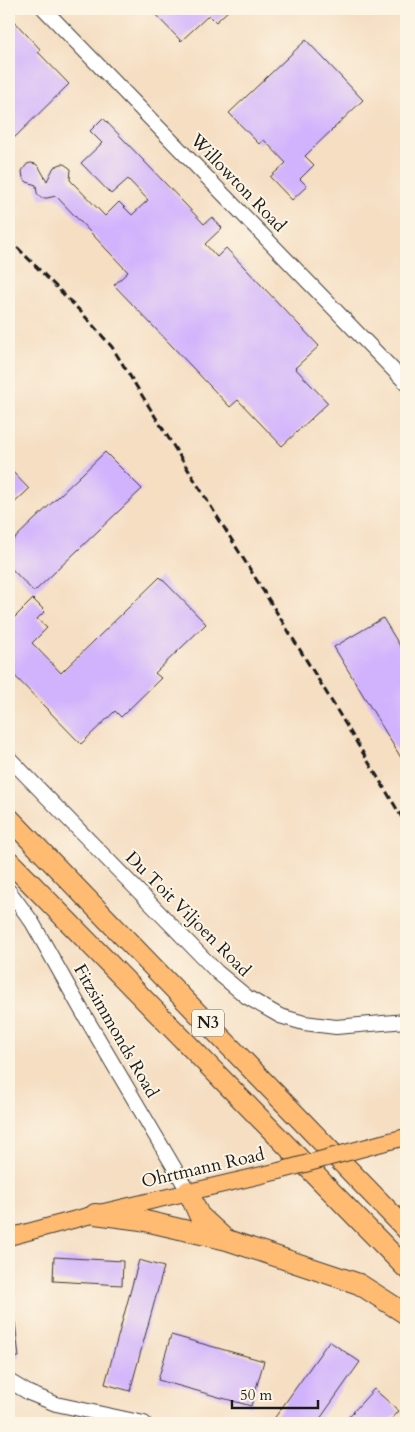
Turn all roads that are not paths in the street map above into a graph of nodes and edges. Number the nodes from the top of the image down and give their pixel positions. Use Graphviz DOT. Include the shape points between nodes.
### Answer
graph roads {
  1 [pos="44,9"];
  2 [pos="406,383"];
  3 [pos="9,758"];
  4 [pos="9,818"];
  5 [pos="9,861"];
  6 [pos="9,891"];
  7 [pos="406,1021"];
  8 [pos="406,1136"];
  9 [pos="188,1192"];
  10 [pos="95,1214"];
  11 [pos="406,1229"];
  12 [pos="9,1238"];
  13 [pos="227,1240"];
  14 [pos="406,1268"];
  15 [pos="406,1314"];
  16 [pos="9,1381"];
  17 [pos="144,1423"];
  1 -- 2 [label="street, Willowton Road"];
  3 -- 7 [label="street, Du Toit Viljoen Road" via="217,972 247,998 280,1016 304,1023 336,1027"];
  4 -- 11 [label="highway, N3"];
  5 -- 14 [label="highway, N3"];
  6 -- 9 [label="street, Fitzsimmonds Road" via="32,922"];
  8 -- 9 [label="main road, Ohrtmann Road, bridge"];
  9 -- 10 [label="main road, Ohrtmann Road"];
  9 -- 13 [label="highway" via="199,1215"];
  10 -- 12 [label="main road, Ohrtmann Road"];
  10 -- 13 [label="highway" via="141,1220"];
  13 -- 15 [label="highway" via="359,1284"];
  16 -- 17 [label="street" via="56,1404"];
}
